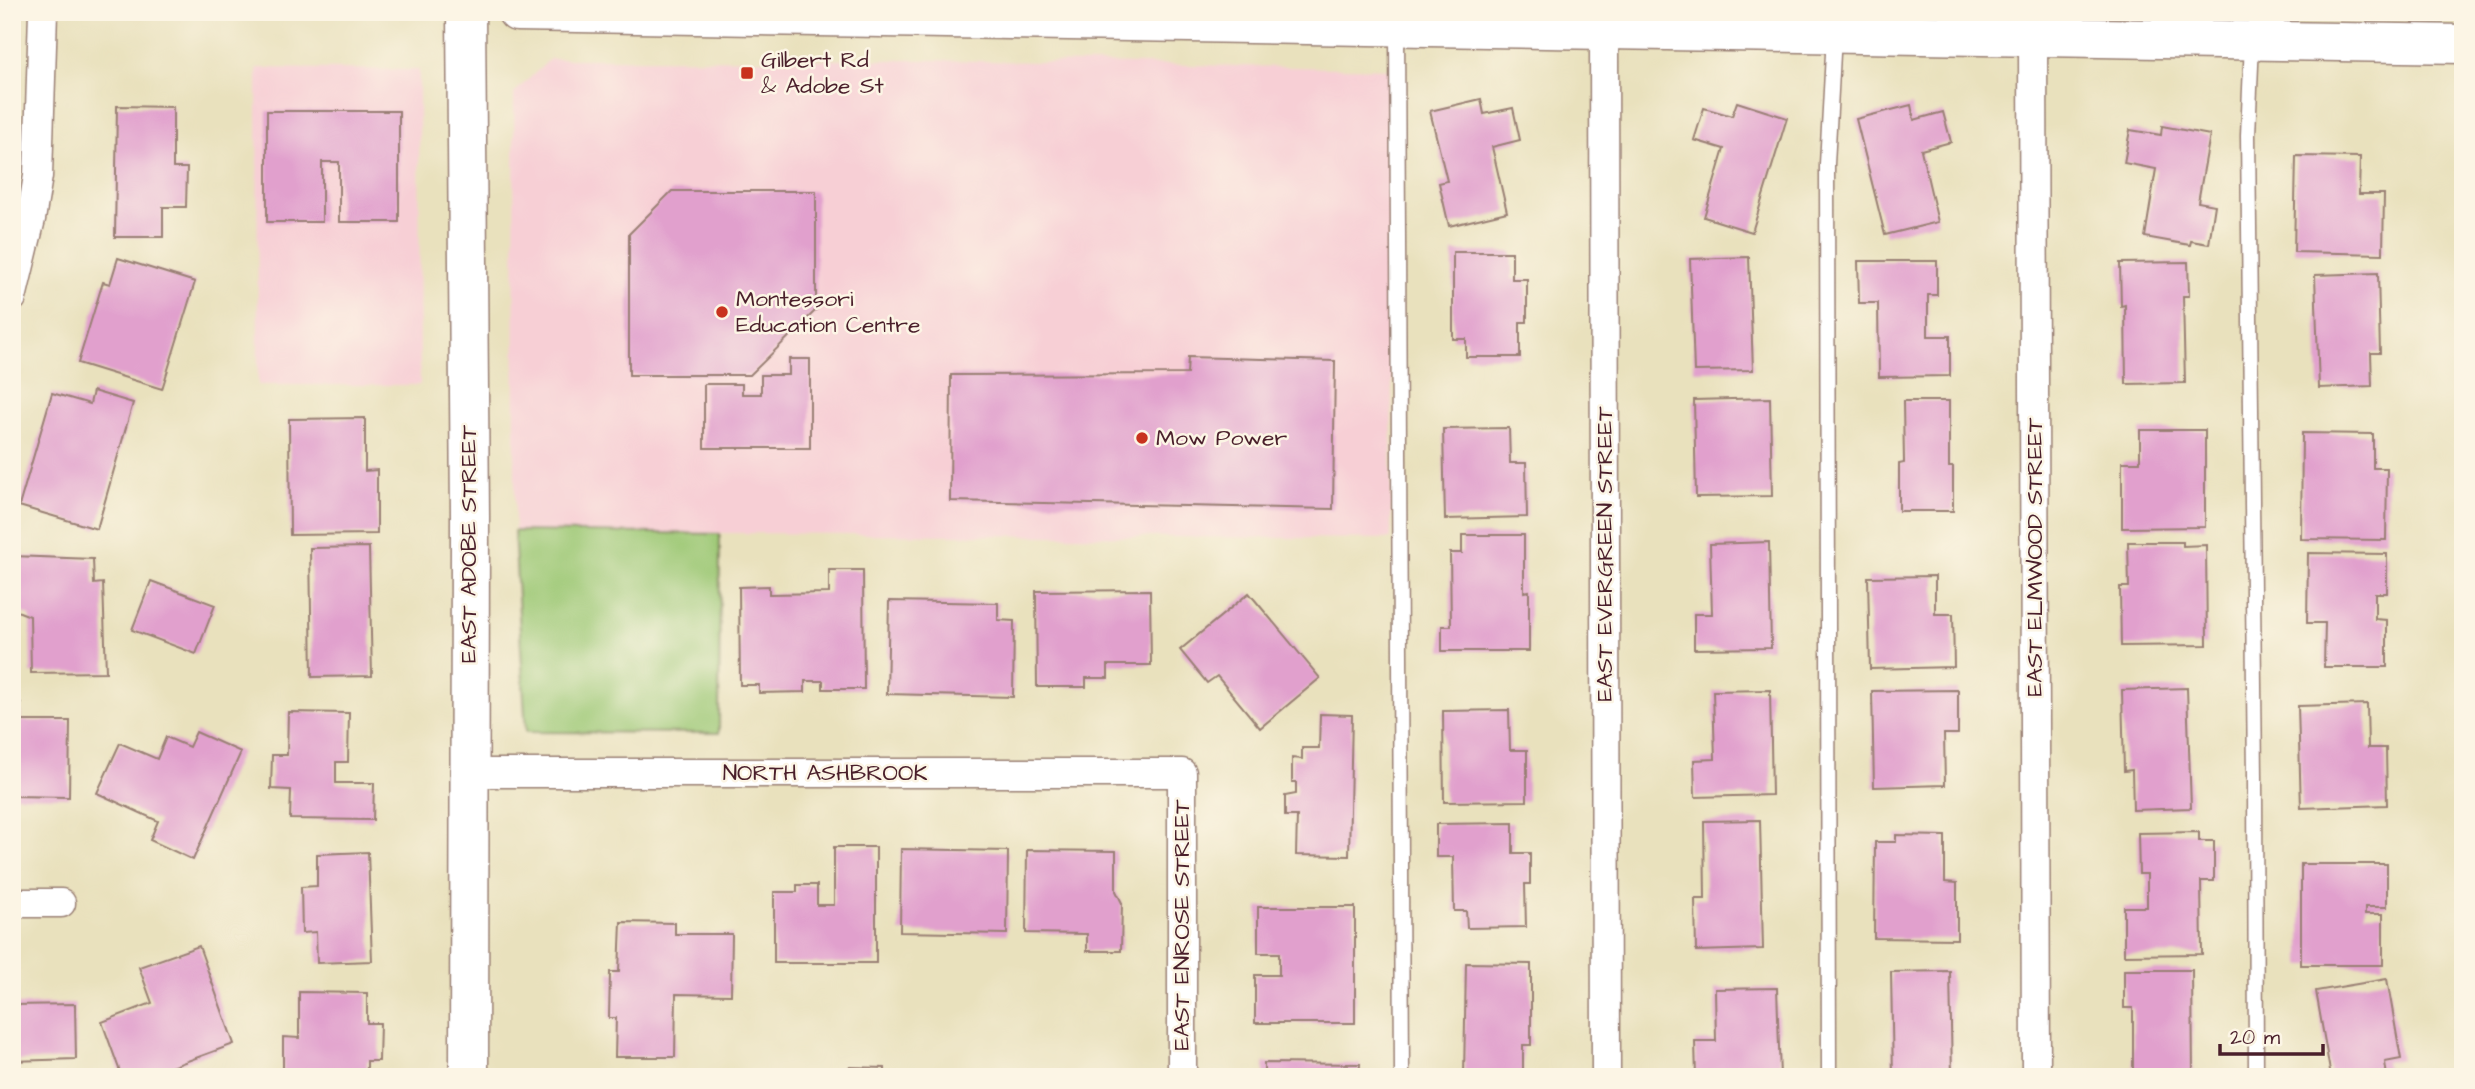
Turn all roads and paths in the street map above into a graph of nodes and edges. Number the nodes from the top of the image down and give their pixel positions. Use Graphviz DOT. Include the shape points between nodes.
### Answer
graph roads {
  1 [pos="43,12"];
  2 [pos="466,12"];
  3 [pos="517,12"];
  4 [pos="1315,19"];
  5 [pos="1704,22"];
  6 [pos="1397,27"];
  7 [pos="1604,30"];
  8 [pos="1834,34"];
  9 [pos="2033,37"];
  10 [pos="2252,40"];
  11 [pos="2463,44"];
  12 [pos="12,298"];
  13 [pos="468,773"];
  14 [pos="1182,773"];
  15 [pos="12,903"];
  16 [pos="61,903"];
  17 [pos="468,1077"];
  18 [pos="1182,1077"];
  19 [pos="1402,1077"];
  20 [pos="1606,1077"];
  21 [pos="1829,1077"];
  22 [pos="2036,1077"];
  23 [pos="2256,1077"];
  1 -- 12 [label="street" via="38,176"];
  2 -- 13 [label="main road, EAST ADOBE STREET"];
  3 -- 4 [label="main road"];
  4 -- 6 [label="main road"];
  5 -- 7 [label="main road"];
  5 -- 8 [label="main road"];
  6 -- 7 [label="main road"];
  6 -- 19 [label="lane"];
  7 -- 20 [label="street, EAST EVERGREEN STREET"];
  8 -- 9 [label="main road"];
  8 -- 21 [label="lane" via="1827,164"];
  9 -- 10 [label="main road"];
  9 -- 22 [label="street, EAST ELMWOOD STREET"];
  10 -- 11 [label="main road"];
  10 -- 23 [label="lane" via="2248,135"];
  13 -- 14 [label="street, NORTH ASHBROOK"];
  13 -- 17 [label="main road, EAST ADOBE STREET"];
  14 -- 18 [label="street, EAST ENROSE STREET"];
  15 -- 16 [label="street"];
}
